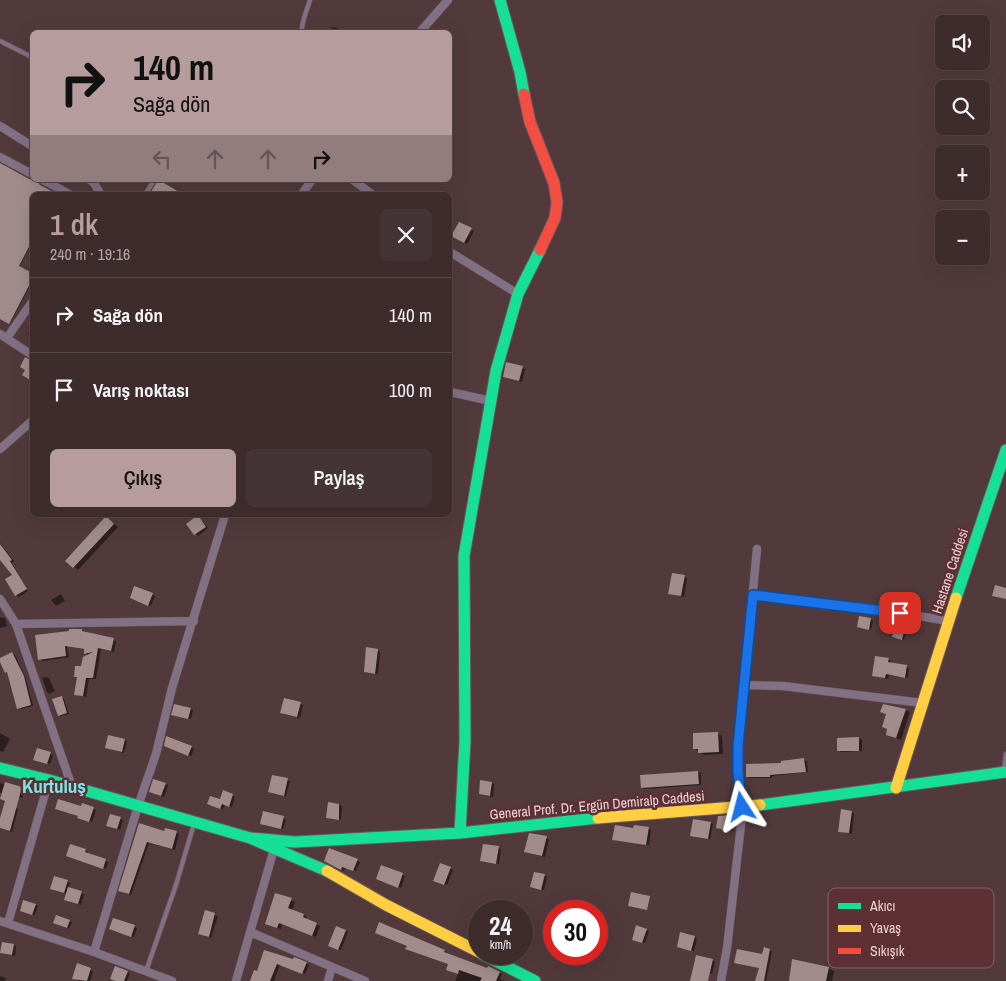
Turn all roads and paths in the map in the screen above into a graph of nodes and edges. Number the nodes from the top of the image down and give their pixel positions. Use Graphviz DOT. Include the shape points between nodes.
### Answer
graph roads {
  1 [pos="310,0"];
  2 [pos="448,0"];
  3 [pos="500,0"];
  4 [pos="301,30"];
  5 [pos="422,30"];
  6 [pos="0,41"];
  7 [pos="30,56"];
  8 [pos="0,126"];
  9 [pos="30,145"];
  10 [pos="0,157"];
  11 [pos="30,173"];
  12 [pos="47,182"];
  13 [pos="356,182"];
  14 [pos="65,192"];
  15 [pos="369,192"];
  16 [pos="452,253"];
  17 [pos="518,294"];
  18 [pos="30,304"];
  19 [pos="4,336"];
  20 [pos="30,354"];
  21 [pos="452,392"];
  22 [pos="490,401"];
  23 [pos="30,423"];
  24 [pos="0,449"];
  25 [pos="1006,450"];
  26 [pos="224,517"];
  27 [pos="757,549"];
  28 [pos="753,595"];
  29 [pos="0,598"];
  30 [pos="949,621"];
  31 [pos="194,622"];
  32 [pos="16,624"];
  33 [pos="744,685"];
  34 [pos="923,703"];
  35 [pos="1006,754"];
  36 [pos="0,768"];
  37 [pos="1005,772"];
  38 [pos="49,780"];
  39 [pos="72,787"];
  40 [pos="896,788"];
  41 [pos="138,806"];
  42 [pos="742,807"];
  43 [pos="194,822"];
  44 [pos="460,833"];
  45 [pos="250,838"];
  46 [pos="274,849"];
  47 [pos="4,922"];
  48 [pos="250,932"];
  49 [pos="468,947"];
  50 [pos="94,952"];
  51 [pos="504,965"];
  52 [pos="332,967"];
  53 [pos="146,970"];
  54 [pos="172,981"];
  55 [pos="236,981"];
  56 [pos="328,981"];
  57 [pos="365,981"];
  58 [pos="535,981"];
  59 [pos="721,981"];
  1 -- 4 [label="lane"];
  2 -- 5 [label="street"];
  3 -- 17 [label="street" via="530,122 557,196 555,218"];
  6 -- 7 [label="lane"];
  8 -- 9 [label="street"];
  10 -- 11 [label="street"];
  12 -- 14 [label="street"];
  13 -- 15 [label="street"];
  16 -- 17 [label="street"];
  17 -- 22 [label="street" via="502,344"];
  18 -- 19 [label="street"];
  19 -- 20 [label="street"];
  21 -- 22 [label="street"];
  22 -- 44 [label="street" via="464,556 465,741"];
  23 -- 24 [label="street"];
  25 -- 30 [label="street, Hastane Caddesi"];
  26 -- 31 [label="street"];
  27 -- 28 [label="street"];
  28 -- 30 [label="street"];
  28 -- 33 [label="street"];
  29 -- 32 [label="street"];
  30 -- 34 [label="street, Hastane Caddesi"];
  31 -- 32 [label="street"];
  31 -- 41 [label="street"];
  32 -- 39 [label="street"];
  33 -- 34 [label="street" via="782,686"];
  33 -- 42 [label="street" via="737,759"];
  34 -- 40 [label="street, Hastane Caddesi"];
  35 -- 37 [label="lane"];
  36 -- 38 [label="street"];
  37 -- 40 [label="street, General Prof. Dr. Ergün Demiralp Caddesi"];
  38 -- 39 [label="street"];
  38 -- 47 [label="street"];
  39 -- 41 [label="street"];
  40 -- 42 [label="street, General Prof. Dr. Ergün Demiralp Caddesi"];
  41 -- 43 [label="street"];
  41 -- 50 [label="street"];
  42 -- 44 [label="street, General Prof. Dr. Ergün Demiralp Caddesi" via="610,816"];
  42 -- 59 [label="street"];
  43 -- 45 [label="street"];
  43 -- 53 [label="lane"];
  44 -- 45 [label="street, General Prof. Dr. Ergün Demiralp Caddesi" via="295,842"];
  45 -- 46 [label="street"];
  46 -- 48 [label="street"];
  46 -- 49 [label="street" via="327,871"];
  47 -- 50 [label="street"];
  48 -- 52 [label="street"];
  48 -- 55 [label="street"];
  50 -- 53 [label="street"];
  51 -- 58 [label="street"];
  52 -- 56 [label="street"];
  52 -- 57 [label="street"];
  53 -- 54 [label="street"];
}
